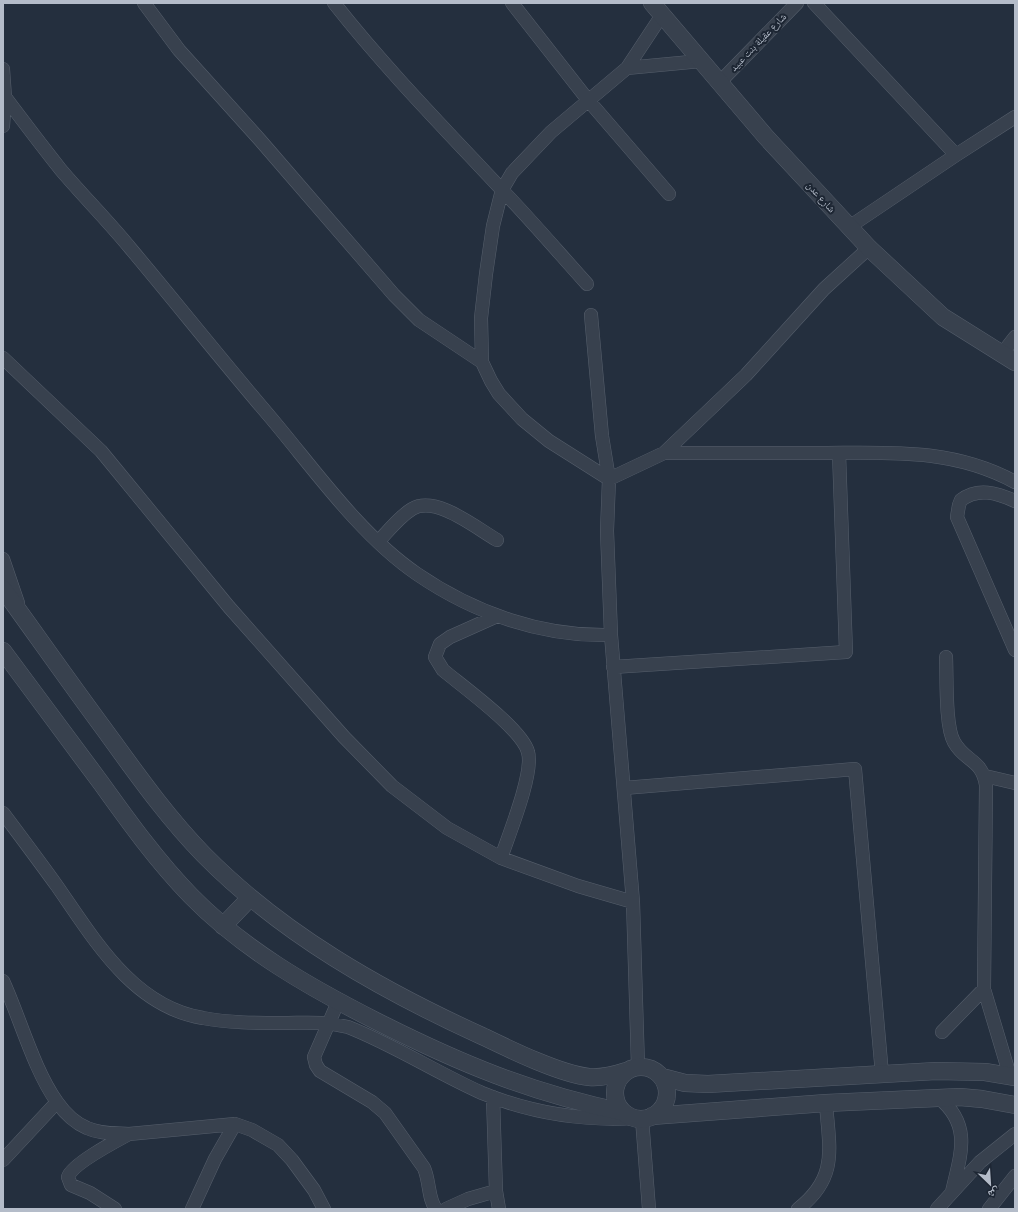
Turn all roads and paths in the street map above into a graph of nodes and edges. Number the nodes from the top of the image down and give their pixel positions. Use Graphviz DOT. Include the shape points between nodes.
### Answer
graph roads {
  1 [pos="144,3"];
  2 [pos="334,3"];
  3 [pos="512,3"];
  4 [pos="797,3"];
  5 [pos="814,3"];
  6 [pos="657,9"];
  7 [pos="701,61"];
  8 [pos="627,68"];
  9 [pos="3,69"];
  10 [pos="720,82"];
  11 [pos="5,97"];
  12 [pos="588,100"];
  13 [pos="1015,117"];
  14 [pos="3,126"];
  15 [pos="956,155"];
  16 [pos="502,190"];
  17 [pos="669,194"];
  18 [pos="849,227"];
  19 [pos="869,248"];
  20 [pos="587,284"];
  21 [pos="591,314"];
  22 [pos="1015,337"];
  23 [pos="3,358"];
  24 [pos="1008,359"];
  25 [pos="482,362"];
  26 [pos="664,453"];
  27 [pos="839,453"];
  28 [pos="609,479"];
  29 [pos="1015,482"];
  30 [pos="1015,501"];
  31 [pos="497,540"];
  32 [pos="379,541"];
  33 [pos="3,559"];
  34 [pos="3,589"];
  35 [pos="497,616"];
  36 [pos="25,619"];
  37 [pos="611,635"];
  38 [pos="1015,650"];
  39 [pos="3,651"];
  40 [pos="946,657"];
  41 [pos="613,667"];
  42 [pos="984,776"];
  43 [pos="1015,783"];
  44 [pos="624,788"];
  45 [pos="3,813"];
  46 [pos="501,858"];
  47 [pos="250,898"];
  48 [pos="633,902"];
  49 [pos="223,926"];
  50 [pos="3,982"];
  51 [pos="984,989"];
  52 [pos="338,1002"];
  53 [pos="328,1022"];
  54 [pos="942,1032"];
  55 [pos="632,1069"];
  56 [pos="882,1074"];
  57 [pos="1012,1076"];
  58 [pos="662,1077"];
  59 [pos="493,1097"];
  60 [pos="939,1098"];
  61 [pos="57,1102"];
  62 [pos="826,1103"];
  63 [pos="1015,1105"];
  64 [pos="638,1116"];
  65 [pos="235,1124"];
  66 [pos="129,1134"];
  67 [pos="1015,1134"];
  68 [pos="1009,1142"];
  69 [pos="3,1160"];
  70 [pos="1015,1176"];
  71 [pos="496,1191"];
  72 [pos="951,1194"];
  73 [pos="115,1209"];
  74 [pos="192,1209"];
  75 [pos="324,1209"];
  76 [pos="436,1209"];
  77 [pos="446,1209"];
  78 [pos="499,1209"];
  79 [pos="649,1209"];
  80 [pos="798,1209"];
  81 [pos="937,1209"];
  82 [pos="989,1209"];
  1 -- 25 [label="street" via="179,50 394,295 419,320"];
  2 -- 16 [label="street" via="399,80"];
  3 -- 12 [label="street"];
  4 -- 10 [label="street, شارع عقيلة بنت عبيد"];
  5 -- 15 [label="street"];
  6 -- 7 [label="street, شارع عدن"];
  6 -- 8 [label="street"];
  7 -- 8 [label="street"];
  7 -- 10 [label="street, شارع عدن"];
  8 -- 12 [label="street"];
  9 -- 11 [label="street"];
  10 -- 18 [label="street, شارع عدن" via="766,137"];
  11 -- 14 [label="street"];
  11 -- 32 [label="street" via="60,168 130,248 332,492"];
  12 -- 16 [label="street" via="525,157"];
  12 -- 17 [label="street"];
  13 -- 15 [label="street"];
  15 -- 18 [label="street"];
  16 -- 20 [label="street"];
  16 -- 25 [label="street" via="493,226 485,281 481,318"];
  18 -- 19 [label="street, شارع عدن"];
  19 -- 24 [label="street, شارع عدن" via="943,317"];
  19 -- 26 [label="street" via="824,288 746,376"];
  21 -- 28 [label="street" via="602,436"];
  22 -- 24 [label="street"];
  23 -- 46 [label="street" via="101,451 228,607 344,737 392,786 447,828"];
  25 -- 28 [label="street" via="498,394 522,419 549,441"];
  26 -- 27 [label="street"];
  26 -- 28 [label="street"];
  27 -- 29 [label="street" via="933,455 993,470"];
  27 -- 41 [label="street" via="846,652"];
  28 -- 37 [label="street" via="607,531"];
  30 -- 38 [label="street" via="993,492 976,492 961,500 957,512"];
  31 -- 32 [label="street" via="447,510 421,505 399,519"];
  32 -- 35 [label="street" via="416,573 455,598"];
  33 -- 36 [label="street"];
  34 -- 36 [label="street"];
  35 -- 37 [label="street" via="558,632"];
  35 -- 46 [label="street" via="450,637 440,644 435,657 443,670 517,734 528,752 524,786"];
  36 -- 47 [label="street" via="157,802 204,855"];
  37 -- 41 [label="street"];
  39 -- 49 [label="street" via="148,848"];
  40 -- 42 [label="street" via="951,737 957,747 980,768"];
  41 -- 44 [label="street"];
  42 -- 43 [label="street"];
  42 -- 51 [label="street"];
  44 -- 48 [label="street"];
  44 -- 56 [label="street" via="855,769"];
  45 -- 53 [label="street" via="99,946 122,974 151,996 178,1012 203,1018 246,1022"];
  46 -- 48 [label="street" via="578,886"];
  47 -- 49 [label="street"];
  47 -- 55 [label="street" via="337,960 455,1024 574,1074 602,1077"];
  48 -- 55 [label="street"];
  49 -- 52 [label="street" via="300,981"];
  50 -- 61 [label="street" via="39,1068"];
  51 -- 54 [label="street"];
  51 -- 57 [label="street"];
  52 -- 53 [label="street"];
  52 -- 64 [label="street" via="477,1069 557,1096"];
  53 -- 59 [label="street" via="365,1034"];
  53 -- 76 [label="street" via="314,1057 316,1065 320,1071 372,1102 385,1113 424,1168"];
  55 -- 58 [label="street" via="652,1069"];
  55 -- 64 [label="street" via="620,1076 615,1088 616,1101"];
  56 -- 57 [label="street" via="961,1071"];
  56 -- 58 [label="street" via="708,1084 685,1083"];
  58 -- 64 [label="street" via="667,1089 665,1102 658,1113"];
  59 -- 64 [label="street" via="552,1114 594,1119"];
  59 -- 71 [label="street"];
  60 -- 62 [label="street"];
  60 -- 63 [label="street" via="982,1099"];
  60 -- 72 [label="street" via="953,1112 962,1137 961,1153"];
  61 -- 66 [label="street" via="73,1120 85,1127 98,1132"];
  61 -- 69 [label="street"];
  62 -- 64 [label="street"];
  62 -- 80 [label="street" via="830,1160 828,1170 814,1194"];
  64 -- 79 [label="street"];
  65 -- 66 [label="street"];
  65 -- 74 [label="street" via="215,1158"];
  65 -- 75 [label="street" via="278,1145 302,1172"];
  66 -- 73 [label="street" via="93,1155 74,1169 68,1177 71,1185 90,1193"];
  67 -- 68 [label="street"];
  68 -- 72 [label="street" via="980,1162"];
  70 -- 82 [label="street"];
  71 -- 77 [label="street"];
  71 -- 78 [label="street"];
  72 -- 81 [label="street"];
}
